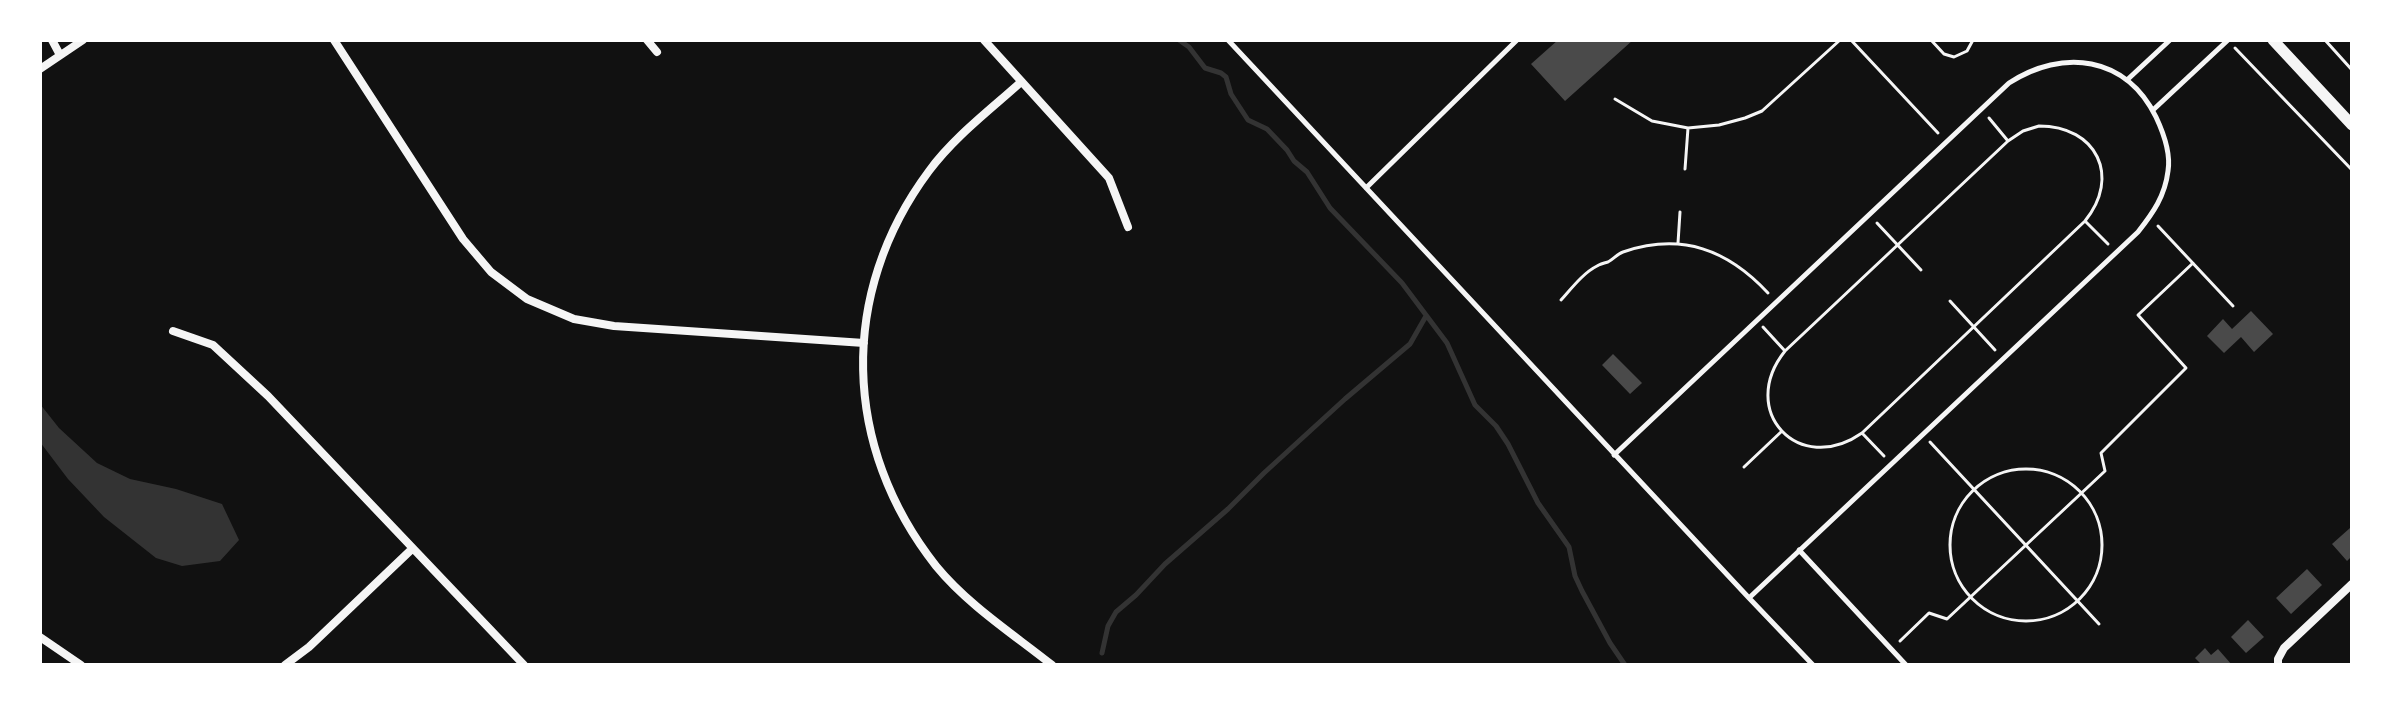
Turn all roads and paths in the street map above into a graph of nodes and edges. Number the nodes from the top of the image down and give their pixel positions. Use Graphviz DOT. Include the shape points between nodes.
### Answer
graph roads {
  1 [pos="52,40"];
  2 [pos="83,40"];
  3 [pos="334,40"];
  4 [pos="647,40"];
  5 [pos="984,40"];
  6 [pos="1228,40"];
  7 [pos="1517,40"];
  8 [pos="1840,40"];
  9 [pos="1851,40"];
  10 [pos="1931,40"];
  11 [pos="1973,40"];
  12 [pos="2170,40"];
  13 [pos="2227,40"];
  14 [pos="2273,40"];
  15 [pos="2325,40"];
  16 [pos="657,52"];
  17 [pos="60,55"];
  18 [pos="40,69"];
  19 [pos="2352,70"];
  20 [pos="2127,80"];
  21 [pos="1021,82"];
  22 [pos="1615,99"];
  23 [pos="1981,109"];
  24 [pos="2153,110"];
  25 [pos="2352,125"];
  26 [pos="1688,128"];
  27 [pos="2008,141"];
  28 [pos="1946,142"];
  29 [pos="1685,169"];
  30 [pos="2352,170"];
  31 [pos="1366,188"];
  32 [pos="1680,212"];
  33 [pos="1869,215"];
  34 [pos="2150,217"];
  35 [pos="2085,221"];
  36 [pos="1128,227"];
  37 [pos="1678,243"];
  38 [pos="1898,245"];
  39 [pos="2117,252"];
  40 [pos="2193,263"];
  41 [pos="1921,270"];
  42 [pos="1561,300"];
  43 [pos="1950,301"];
  44 [pos="1776,302"];
  45 [pos="2233,306"];
  46 [pos="1757,320"];
  47 [pos="1974,327"];
  48 [pos="173,331"];
  49 [pos="864,343"];
  50 [pos="1785,351"];
  51 [pos="2004,358"];
  52 [pos="1782,431"];
  53 [pos="1862,433"];
  54 [pos="1922,434"];
  55 [pos="1614,455"];
  56 [pos="1891,464"];
  57 [pos="1744,467"];
  58 [pos="1974,490"];
  59 [pos="2082,493"];
  60 [pos="2026,545"];
  61 [pos="412,549"];
  62 [pos="1799,550"];
  63 [pos="2352,584"];
  64 [pos="1971,597"];
  65 [pos="1749,598"];
  66 [pos="2078,602"];
  67 [pos="2099,624"];
  68 [pos="40,637"];
  69 [pos="1891,649"];
  70 [pos="81,665"];
  71 [pos="285,665"];
  72 [pos="524,665"];
  73 [pos="1052,665"];
  74 [pos="1813,665"];
  75 [pos="1906,665"];
  76 [pos="2278,665"];
  1 -- 17 [label="street"];
  2 -- 17 [label="street"];
  3 -- 49 [label="street" via="463,239 491,272 527,299 574,319 614,326"];
  4 -- 16 [label="street"];
  5 -- 21 [label="street"];
  6 -- 31 [label="lane"];
  7 -- 31 [label="lane"];
  8 -- 26 [label="path" via="1762,111 1719,125"];
  9 -- 28 [label="path"];
  10 -- 11 [label="path" via="1954,57 1967,51"];
  12 -- 20 [label="lane"];
  13 -- 24 [label="lane"];
  13 -- 30 [label="path"];
  14 -- 25 [label="street"];
  15 -- 19 [label="path"];
  17 -- 18 [label="street"];
  20 -- 23 [label="lane" via="2089,65 2046,64 2009,83"];
  20 -- 24 [label="lane"];
  21 -- 36 [label="street" via="1109,178"];
  21 -- 49 [label="street" via="930,169 901,214 873,286"];
  22 -- 26 [label="path" via="1652,121"];
  23 -- 27 [label="path"];
  23 -- 28 [label="lane"];
  24 -- 34 [label="lane" via="2165,139 2169,170"];
  26 -- 29 [label="path"];
  27 -- 35 [label="path" via="2039,126 2057,126 2088,142 2098,157 2103,182 2096,208"];
  27 -- 38 [label="path"];
  28 -- 33 [label="lane"];
  31 -- 55 [label="lane"];
  32 -- 37 [label="path"];
  33 -- 38 [label="path"];
  33 -- 44 [label="lane"];
  34 -- 39 [label="lane"];
  34 -- 40 [label="path"];
  35 -- 39 [label="path"];
  35 -- 47 [label="path"];
  37 -- 42 [label="path" via="1618,254 1595,266"];
  37 -- 44 [label="path" via="1728,259 1751,274"];
  38 -- 41 [label="path"];
  38 -- 50 [label="path"];
  39 -- 51 [label="lane"];
  40 -- 45 [label="path"];
  40 -- 59 [label="path" via="2138,315 2186,368 2101,453 2105,471"];
  43 -- 47 [label="path"];
  44 -- 46 [label="lane"];
  46 -- 50 [label="path"];
  46 -- 55 [label="lane"];
  47 -- 51 [label="path"];
  47 -- 53 [label="path"];
  48 -- 61 [label="street" via="213,345"];
  49 -- 73 [label="street" via="866,415 876,454 912,531 963,595"];
  50 -- 52 [label="path" via="1767,381 1772,416"];
  51 -- 54 [label="lane"];
  52 -- 53 [label="path" via="1813,448 1847,443"];
  52 -- 57 [label="path"];
  53 -- 56 [label="path"];
  54 -- 56 [label="lane"];
  54 -- 58 [label="path"];
  55 -- 65 [label="lane"];
  56 -- 62 [label="lane"];
  58 -- 59 [label="path" via="2009,470 2035,469 2059,476"];
  58 -- 60 [label="path"];
  58 -- 64 [label="path" via="1954,521 1950,547 1955,572"];
  59 -- 60 [label="path"];
  59 -- 66 [label="path" via="2102,533 2102,557 2094,581"];
  60 -- 64 [label="path"];
  60 -- 66 [label="path"];
  61 -- 71 [label="street"];
  61 -- 72 [label="street"];
  62 -- 65 [label="lane"];
  62 -- 69 [label="lane"];
  63 -- 76 [label="street" via="2284,648"];
  64 -- 66 [label="path" via="2012,621 2036,621"];
  64 -- 69 [label="path" via="1947,619 1929,613"];
  65 -- 74 [label="lane"];
  66 -- 67 [label="path"];
  68 -- 70 [label="street"];
  69 -- 75 [label="lane"];
}
